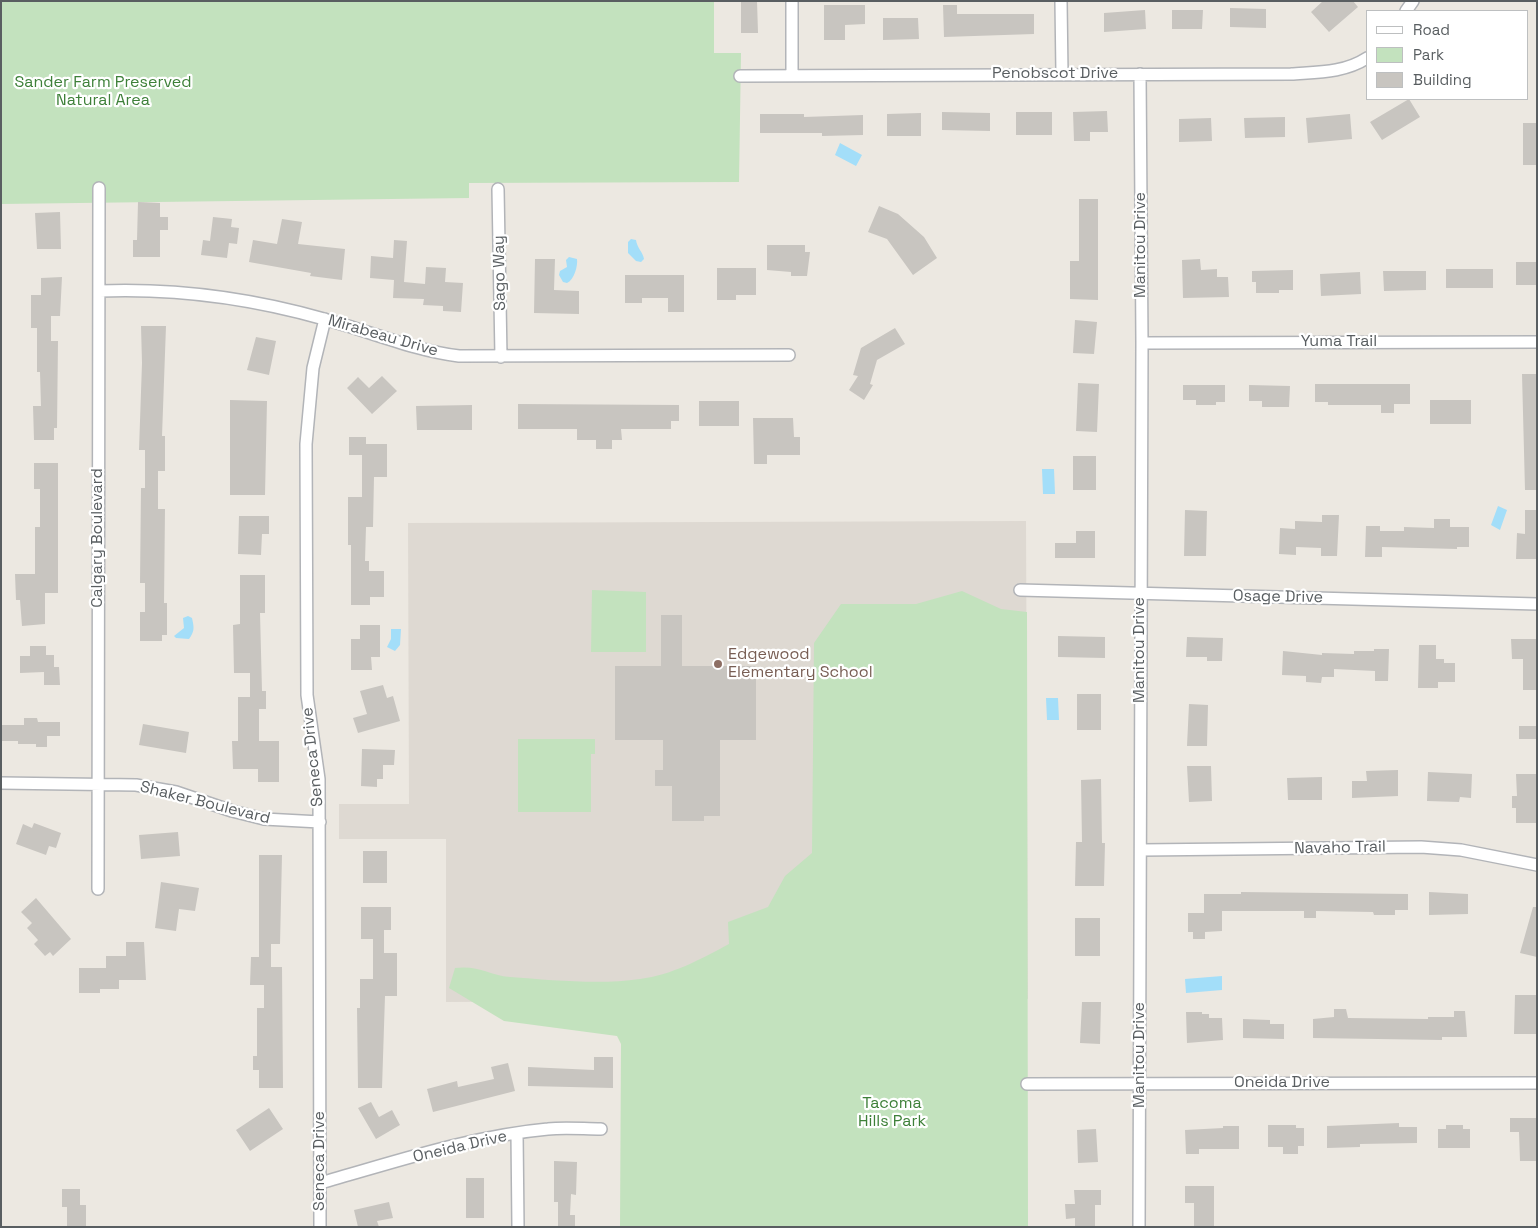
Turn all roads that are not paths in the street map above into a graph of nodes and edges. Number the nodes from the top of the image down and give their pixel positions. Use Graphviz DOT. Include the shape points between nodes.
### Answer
graph roads {
  1 [pos="792,1"];
  2 [pos="1061,1"];
  3 [pos="1366,59"];
  4 [pos="1062,74"];
  5 [pos="1140,74"];
  6 [pos="740,76"];
  7 [pos="792,76"];
  8 [pos="99,188"];
  9 [pos="498,189"];
  10 [pos="99,291"];
  11 [pos="325,319"];
  12 [pos="1537,342"];
  13 [pos="1142,343"];
  14 [pos="790,355"];
  15 [pos="501,357"];
  16 [pos="1020,590"];
  17 [pos="1140,594"];
  18 [pos="1537,604"];
  19 [pos="1,783"];
  20 [pos="98,783"];
  21 [pos="320,822"];
  22 [pos="1142,850"];
  23 [pos="1537,865"];
  24 [pos="98,889"];
  25 [pos="1139,1083"];
  26 [pos="1537,1083"];
  27 [pos="1027,1084"];
  28 [pos="602,1129"];
  29 [pos="517,1133"];
  30 [pos="320,1183"];
  31 [pos="320,1227"];
  32 [pos="518,1227"];
  33 [pos="1139,1227"];
  1 -- 7 [label="street"];
  2 -- 4 [label="street"];
  3 -- 5 [label="street, Penobscot Drive" via="1341,69 1291,74"];
  4 -- 5 [label="street, Penobscot Drive"];
  4 -- 7 [label="street, Penobscot Drive"];
  5 -- 13 [label="street, Manitou Drive"];
  6 -- 7 [label="street, Penobscot Drive"];
  8 -- 10 [label="street, Calgary Boulevard"];
  9 -- 15 [label="street, Sago Way"];
  10 -- 11 [label="street, Mirabeau Drive" via="156,290 213,295"];
  10 -- 20 [label="street, Calgary Boulevard"];
  11 -- 15 [label="street, Mirabeau Drive" via="420,349 459,356"];
  11 -- 21 [label="street, Seneca Drive" via="312,376 306,444 307,695 319,779"];
  12 -- 13 [label="street, Yuma Trail"];
  13 -- 17 [label="street, Manitou Drive"];
  14 -- 15 [label="street, Mirabeau Drive"];
  16 -- 17 [label="street, Osage Drive"];
  17 -- 18 [label="street, Osage Drive"];
  17 -- 22 [label="street, Manitou Drive"];
  19 -- 20 [label="street, Shaker Boulevard"];
  20 -- 21 [label="street, Shaker Boulevard" via="176,792 232,812 264,819"];
  20 -- 24 [label="street, Calgary Boulevard"];
  21 -- 30 [label="street, Seneca Drive"];
  22 -- 23 [label="street, Navaho Trail" via="1421,847 1470,852"];
  22 -- 25 [label="street, Manitou Drive"];
  25 -- 26 [label="street, Oneida Drive"];
  25 -- 27 [label="street, Oneida Drive"];
  25 -- 33 [label="street, Manitou Drive"];
  28 -- 29 [label="street, Oneida Drive" via="549,1128"];
  29 -- 30 [label="street, Oneida Drive" via="451,1147"];
  29 -- 32 [label="street"];
  30 -- 31 [label="street, Seneca Drive"];
}
